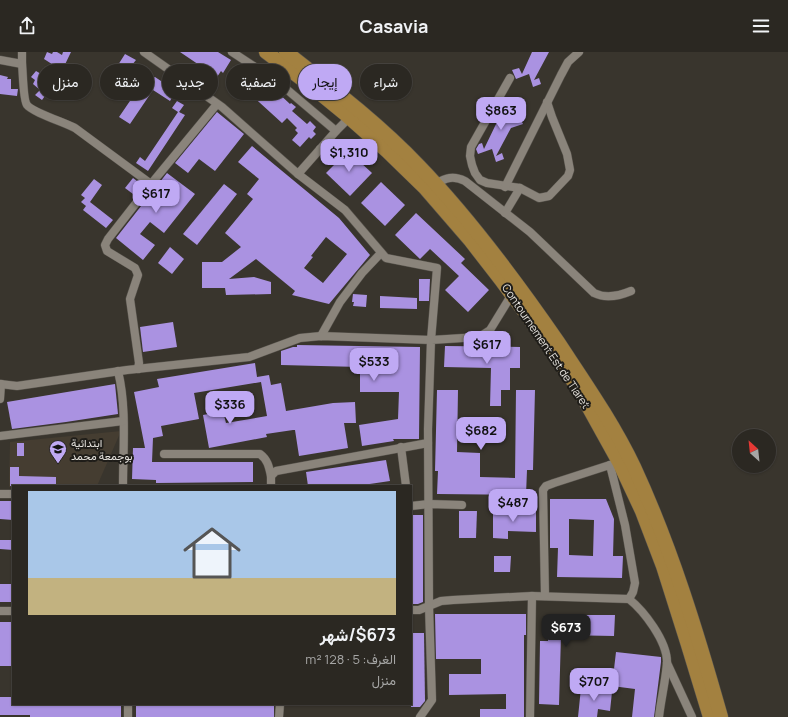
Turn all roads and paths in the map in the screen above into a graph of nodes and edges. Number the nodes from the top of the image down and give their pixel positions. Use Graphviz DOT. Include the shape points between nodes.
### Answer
graph roads {
  1 [pos="22,52"];
  2 [pos="144,52"];
  3 [pos="232,52"];
  4 [pos="266,52"];
  5 [pos="286,52"];
  6 [pos="578,52"];
  7 [pos="0,60"];
  8 [pos="22,64"];
  9 [pos="510,78"];
  10 [pos="548,102"];
  11 [pos="217,104"];
  12 [pos="349,118"];
  13 [pos="336,131"];
  14 [pos="376,141"];
  15 [pos="320,148"];
  16 [pos="298,174"];
  17 [pos="151,184"];
  18 [pos="435,184"];
  19 [pos="505,187"];
  20 [pos="520,188"];
  21 [pos="505,213"];
  22 [pos="381,252"];
  23 [pos="631,291"];
  24 [pos="512,294"];
  25 [pos="320,336"];
  26 [pos="431,340"];
  27 [pos="138,369"];
  28 [pos="118,372"];
  29 [pos="0,384"];
  30 [pos="0,399"];
  31 [pos="123,421"];
  32 [pos="0,436"];
  33 [pos="428,443"];
  34 [pos="401,447"];
  35 [pos="164,454"];
  36 [pos="615,464"];
  37 [pos="272,476"];
  38 [pos="123,485"];
  39 [pos="271,485"];
  40 [pos="406,485"];
  41 [pos="0,494"];
  42 [pos="12,494"];
  43 [pos="429,504"];
  44 [pos="412,506"];
  45 [pos="462,506"];
  46 [pos="532,596"];
  47 [pos="545,596"];
  48 [pos="629,599"];
  49 [pos="429,606"];
  50 [pos="412,610"];
  51 [pos="0,611"];
  52 [pos="12,611"];
  53 [pos="667,662"];
  54 [pos="128,705"];
  55 [pos="280,705"];
  56 [pos="128,717"];
  57 [pos="279,717"];
  58 [pos="420,717"];
  59 [pos="530,717"];
  60 [pos="659,717"];
  61 [pos="692,717"];
  62 [pos="710,717"];
  63 [pos="721,717"];
  1 -- 8 [label="street"];
  2 -- 11 [label="street"];
  3 -- 13 [label="street" via="278,82"];
  4 -- 12 [label="highway, Contournement Est de Tiaret"];
  5 -- 18 [label="highway, Contournement Est de Tiaret" via="388,137"];
  6 -- 10 [label="street" via="568,62"];
  7 -- 8 [label="street"];
  8 -- 17 [label="street" via="26,102 31,109 75,128"];
  9 -- 19 [label="street" via="471,147 470,156 480,180"];
  10 -- 19 [label="street"];
  10 -- 20 [label="street" via="567,154 570,170 568,176 546,198 539,198"];
  11 -- 16 [label="street"];
  11 -- 17 [label="street"];
  12 -- 13 [label="street"];
  12 -- 14 [label="highway, Contournement Est de Tiaret"];
  13 -- 15 [label="street"];
  14 -- 15 [label="street"];
  14 -- 24 [label="highway, Contournement Est de Tiaret" via="425,188"];
  15 -- 16 [label="street"];
  16 -- 22 [label="street" via="345,210"];
  17 -- 27 [label="street" via="106,245 107,251 135,268 138,275 130,299"];
  18 -- 21 [label="street" via="445,178 458,177"];
  18 -- 63 [label="highway, Contournement Est de Tiaret" via="529,300 613,428 633,466 668,549 698,637"];
  19 -- 20 [label="street"];
  20 -- 21 [label="street"];
  21 -- 23 [label="street" via="530,232 594,293 599,296 610,296"];
  22 -- 25 [label="street" via="340,302"];
  22 -- 26 [label="street" via="386,258 437,268"];
  24 -- 26 [label="street" via="490,330 479,338"];
  24 -- 36 [label="highway, Contournement Est de Tiaret" via="578,388"];
  25 -- 26 [label="street"];
  25 -- 27 [label="street" via="300,338 249,357"];
  26 -- 33 [label="street"];
  27 -- 28 [label="street"];
  28 -- 29 [label="street" via="17,386"];
  28 -- 31 [label="street" via="122,386"];
  29 -- 30 [label="street"];
  31 -- 32 [label="street"];
  31 -- 38 [label="street"];
  33 -- 34 [label="street"];
  33 -- 43 [label="street"];
  34 -- 37 [label="street" via="276,471"];
  34 -- 40 [label="street"];
  35 -- 37 [label="street" via="260,454 269,464"];
  36 -- 47 [label="street" via="546,486 543,490"];
  36 -- 48 [label="street" via="635,583"];
  36 -- 62 [label="highway, Contournement Est de Tiaret" via="642,511 663,566"];
  37 -- 39 [label="street"];
  41 -- 42 [label="street"];
  43 -- 44 [label="street"];
  43 -- 45 [label="street"];
  43 -- 49 [label="street"];
  46 -- 47 [label="street"];
  46 -- 49 [label="street" via="441,601"];
  46 -- 59 [label="street"];
  47 -- 48 [label="street"];
  48 -- 53 [label="street" via="648,619 666,652"];
  49 -- 50 [label="street"];
  49 -- 58 [label="street" via="432,700"];
  51 -- 52 [label="street"];
  53 -- 60 [label="street"];
  53 -- 61 [label="street"];
  54 -- 56 [label="street"];
  55 -- 57 [label="street"];
}
